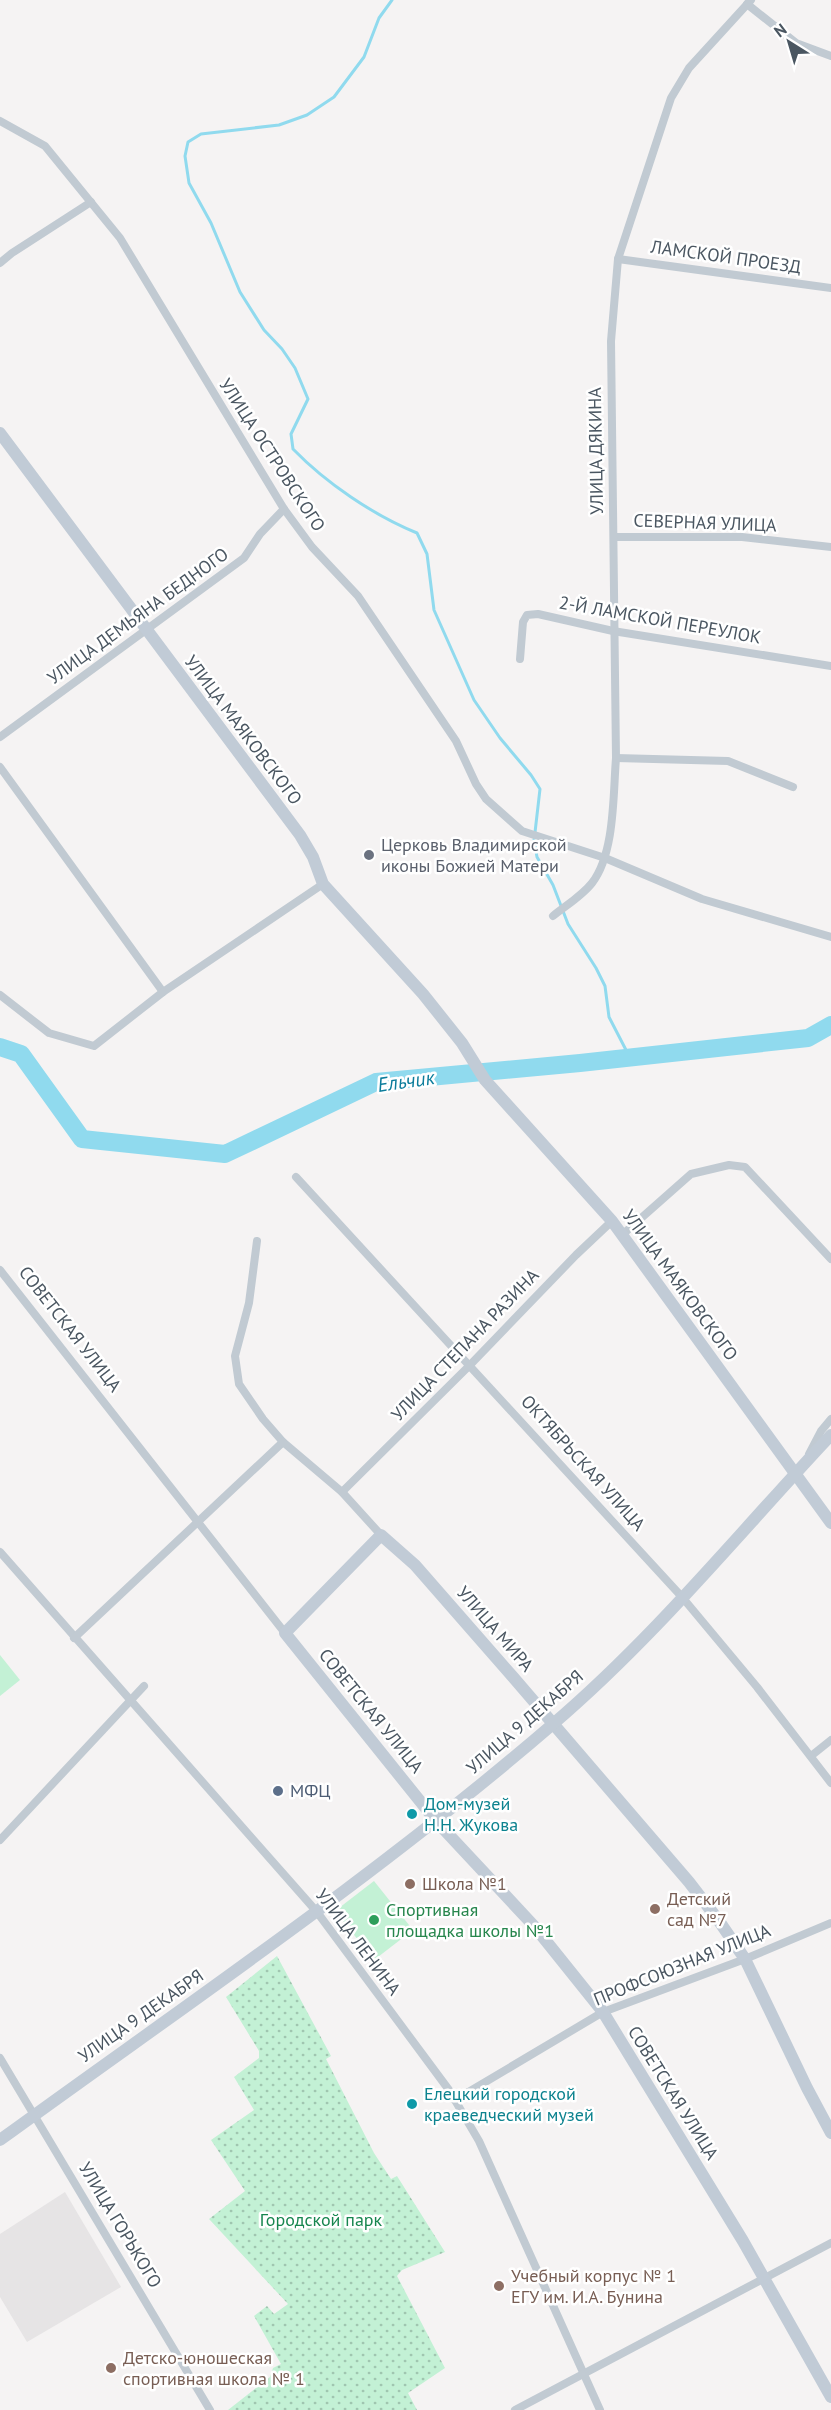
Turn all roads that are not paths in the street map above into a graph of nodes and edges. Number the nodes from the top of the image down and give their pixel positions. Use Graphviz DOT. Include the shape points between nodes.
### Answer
graph roads {
  1 [pos="749,2"];
  2 [pos="831,56"];
  3 [pos="0,122"];
  4 [pos="91,202"];
  5 [pos="618,259"];
  6 [pos="0,263"];
  7 [pos="831,288"];
  8 [pos="0,433"];
  9 [pos="284,509"];
  10 [pos="615,537"];
  11 [pos="831,547"];
  12 [pos="145,630"];
  13 [pos="613,631"];
  14 [pos="520,659"];
  15 [pos="831,666"];
  16 [pos="0,737"];
  17 [pos="616,758"];
  18 [pos="0,767"];
  19 [pos="793,787"];
  20 [pos="605,858"];
  21 [pos="323,884"];
  22 [pos="553,916"];
  23 [pos="831,937"];
  24 [pos="163,992"];
  25 [pos="0,994"];
  26 [pos="296,1177"];
  27 [pos="612,1221"];
  28 [pos="622,1235"];
  29 [pos="257,1241"];
  30 [pos="831,1260"];
  31 [pos="0,1270"];
  32 [pos="470,1365"];
  33 [pos="831,1419"];
  34 [pos="831,1435"];
  35 [pos="283,1442"];
  36 [pos="798,1470"];
  37 [pos="342,1492"];
  38 [pos="198,1520"];
  39 [pos="831,1523"];
  40 [pos="381,1535"];
  41 [pos="0,1552"];
  42 [pos="682,1596"];
  43 [pos="285,1633"];
  44 [pos="74,1638"];
  45 [pos="144,1686"];
  46 [pos="130,1703"];
  47 [pos="554,1724"];
  48 [pos="831,1740"];
  49 [pos="811,1756"];
  50 [pos="831,1783"];
  51 [pos="436,1821"];
  52 [pos="0,1840"];
  53 [pos="317,1912"];
  54 [pos="831,1923"];
  55 [pos="745,1959"];
  56 [pos="603,2012"];
  57 [pos="0,2058"];
  58 [pos="455,2100"];
  59 [pos="35,2115"];
  60 [pos="831,2133"];
  61 [pos="0,2140"];
  62 [pos="831,2243"];
  63 [pos="765,2278"];
  64 [pos="584,2374"];
  65 [pos="831,2397"];
  66 [pos="210,2410"];
  67 [pos="515,2410"];
  68 [pos="600,2410"];
  1 -- 2 [label="street" via="796,43"];
  1 -- 5 [label="street, УЛИЦА ДЯКИНА" via="689,68 671,98"];
  3 -- 4 [label="street, УЛИЦА ОСТРОВСКОГО" via="45,146"];
  4 -- 6 [label="street"];
  4 -- 9 [label="street, УЛИЦА ОСТРОВСКОГО" via="120,238"];
  5 -- 7 [label="street, ЛАМСКОЙ ПРОЕЗД"];
  5 -- 10 [label="street, УЛИЦА ДЯКИНА" via="611,341"];
  8 -- 12 [label="main road, УЛИЦА МАЯКОВСКОГО"];
  9 -- 12 [label="street, УЛИЦА ДЕМЬЯНА БЕДНОГО" via="244,558"];
  9 -- 20 [label="street, УЛИЦА ОСТРОВСКОГО" via="312,547 358,596 456,741 486,799 522,831"];
  10 -- 11 [label="street, СЕВЕРНАЯ УЛИЦА" via="742,537"];
  10 -- 13 [label="street, УЛИЦА ДЯКИНА"];
  12 -- 16 [label="street, УЛИЦА ДЕМЬЯНА БЕДНОГО"];
  12 -- 21 [label="main road, УЛИЦА МАЯКОВСКОГО" via="300,835"];
  13 -- 14 [label="street, 2-Й ЛАМСКОЙ ПЕРЕУЛОК" via="528,615 523,622"];
  13 -- 15 [label="street, 2-Й ЛАМСКОЙ ПЕРЕУЛОК"];
  13 -- 17 [label="street, УЛИЦА ДЯКИНА"];
  17 -- 19 [label="street" via="728,761"];
  17 -- 20 [label="street, УЛИЦА ДЯКИНА"];
  18 -- 24 [label="street"];
  20 -- 22 [label="street, УЛИЦА ДЯКИНА" via="591,884"];
  20 -- 23 [label="street, УЛИЦА ОСТРОВСКОГО" via="702,899"];
  21 -- 24 [label="street"];
  21 -- 27 [label="main road, УЛИЦА МАЯКОВСКОГО" via="423,994 485,1080"];
  24 -- 25 [label="street" via="94,1046 50,1033"];
  26 -- 32 [label="street, ОКТЯБРЬСКАЯ УЛИЦА"];
  27 -- 28 [label="main road, УЛИЦА МАЯКОВСКОГО"];
  27 -- 32 [label="street, УЛИЦА СТЕПАНА РАЗИНА"];
  28 -- 30 [label="street" via="691,1174 729,1165 745,1167"];
  28 -- 36 [label="main road, УЛИЦА МАЯКОВСКОГО"];
  29 -- 35 [label="street, УЛИЦА МИРА" via="249,1303 235,1356 239,1384"];
  31 -- 38 [label="street, СОВЕТСКАЯ УЛИЦА"];
  32 -- 37 [label="street, УЛИЦА СТЕПАНА РАЗИНА"];
  32 -- 42 [label="street, ОКТЯБРЬСКАЯ УЛИЦА"];
  33 -- 36 [label="street"];
  34 -- 36 [label="main road, УЛИЦА 9 ДЕКАБРЯ"];
  35 -- 37 [label="street, УЛИЦА МИРА"];
  35 -- 38 [label="street"];
  36 -- 39 [label="main road, УЛИЦА МАЯКОВСКОГО"];
  36 -- 42 [label="main road, УЛИЦА 9 ДЕКАБРЯ"];
  37 -- 40 [label="street, УЛИЦА МИРА"];
  38 -- 43 [label="street, СОВЕТСКАЯ УЛИЦА"];
  38 -- 44 [label="street"];
  40 -- 43 [label="main road"];
  40 -- 47 [label="main road, УЛИЦА МИРА" via="414,1565"];
  41 -- 44 [label="street, УЛИЦА ЛЕНИНА"];
  42 -- 47 [label="main road, УЛИЦА 9 ДЕКАБРЯ"];
  42 -- 49 [label="street, ОКТЯБРЬСКАЯ УЛИЦА"];
  43 -- 51 [label="main road, СОВЕТСКАЯ УЛИЦА"];
  44 -- 46 [label="street, УЛИЦА ЛЕНИНА"];
  45 -- 46 [label="street"];
  46 -- 52 [label="street"];
  46 -- 53 [label="street, УЛИЦА ЛЕНИНА"];
  47 -- 51 [label="main road, УЛИЦА 9 ДЕКАБРЯ"];
  47 -- 55 [label="main road, УЛИЦА МИРА" via="690,1882"];
  48 -- 49 [label="street"];
  49 -- 50 [label="street, ОКТЯБРЬСКАЯ УЛИЦА"];
  51 -- 53 [label="main road, УЛИЦА 9 ДЕКАБРЯ"];
  51 -- 56 [label="main road, СОВЕТСКАЯ УЛИЦА" via="534,1926"];
  53 -- 58 [label="street, УЛИЦА ЛЕНИНА"];
  53 -- 59 [label="main road, УЛИЦА 9 ДЕКАБРЯ"];
  54 -- 55 [label="street, ПРОФСОЮЗНАЯ УЛИЦА"];
  55 -- 56 [label="street, ПРОФСОЮЗНАЯ УЛИЦА"];
  55 -- 60 [label="main road, УЛИЦА МИРА"];
  56 -- 58 [label="street, ПРОФСОЮЗНАЯ УЛИЦА"];
  56 -- 63 [label="main road, СОВЕТСКАЯ УЛИЦА"];
  57 -- 59 [label="street, УЛИЦА ГОРЬКОГО"];
  58 -- 64 [label="street, УЛИЦА ЛЕНИНА" via="479,2141"];
  59 -- 61 [label="main road, УЛИЦА 9 ДЕКАБРЯ"];
  59 -- 66 [label="street, УЛИЦА ГОРЬКОГО"];
  62 -- 63 [label="street"];
  63 -- 64 [label="street"];
  63 -- 65 [label="main road, СОВЕТСКАЯ УЛИЦА"];
  64 -- 67 [label="street"];
  64 -- 68 [label="street, УЛИЦА ЛЕНИНА"];
}
